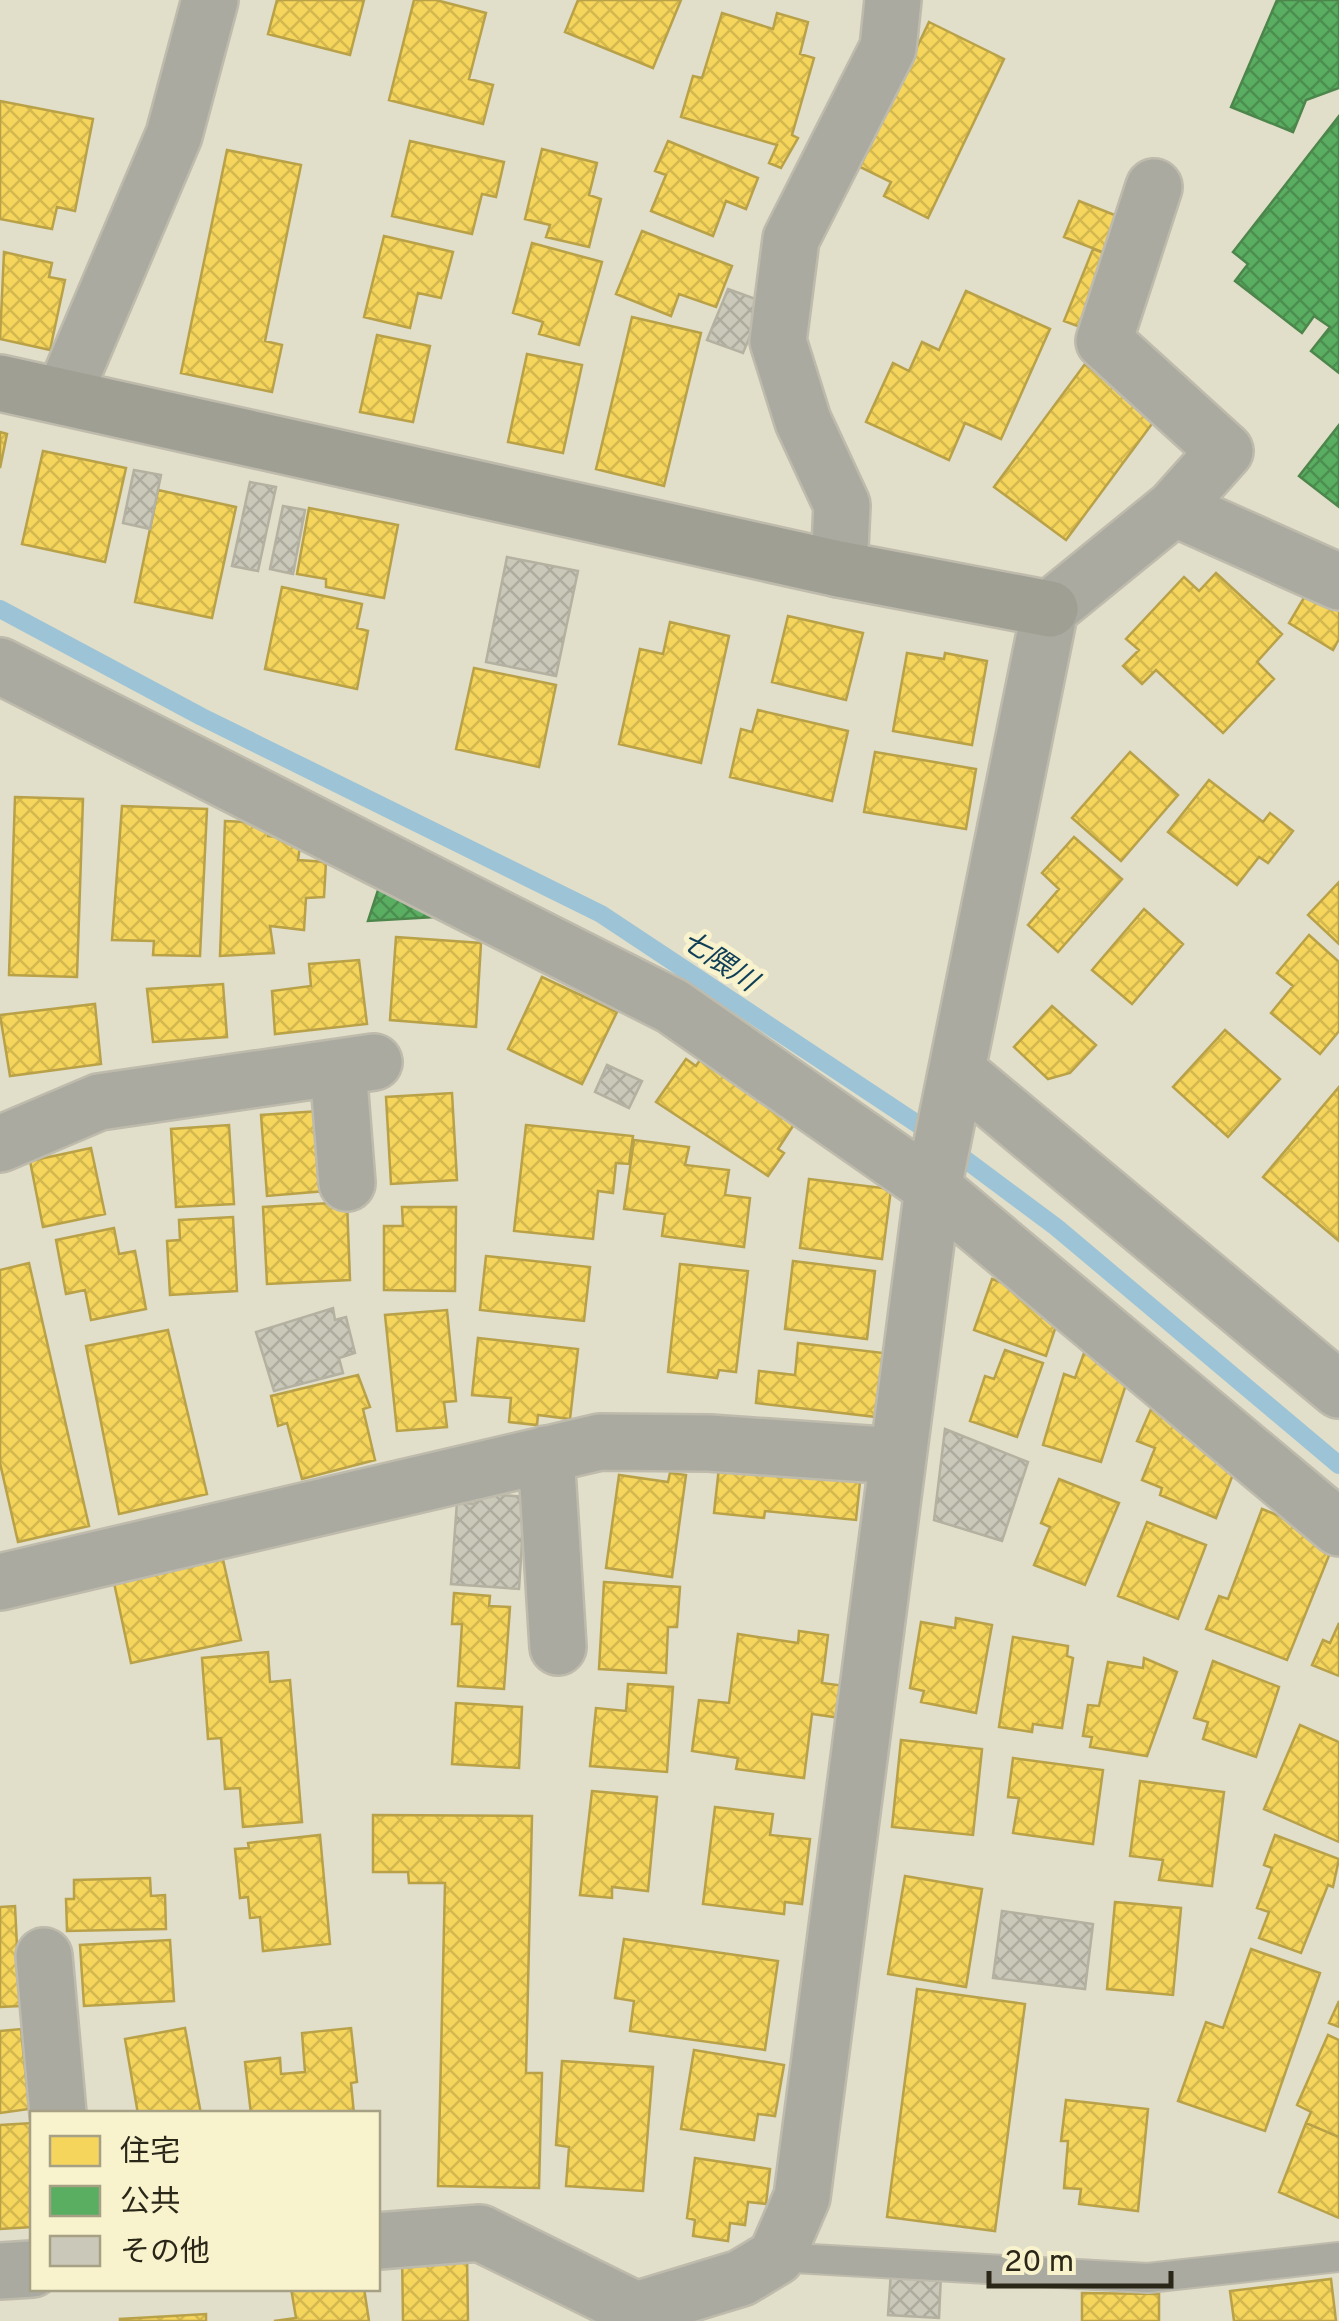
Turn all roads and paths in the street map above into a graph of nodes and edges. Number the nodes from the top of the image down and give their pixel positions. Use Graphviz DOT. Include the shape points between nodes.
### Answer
graph roads {
  1 [pos="210,0"];
  2 [pos="893,0"];
  3 [pos="1154,186"];
  4 [pos="0,383"];
  5 [pos="63,396"];
  6 [pos="1174,508"];
  7 [pos="839,569"];
  8 [pos="1339,582"];
  9 [pos="1050,609"];
  10 [pos="0,666"];
  11 [pos="955,1088"];
  12 [pos="0,1144"];
  13 [pos="347,1183"];
  14 [pos="934,1188"];
  15 [pos="1339,1390"];
  16 [pos="546,1454"];
  17 [pos="896,1456"];
  18 [pos="1339,1528"];
  19 [pos="0,1582"];
  20 [pos="558,1647"];
  21 [pos="44,1956"];
  22 [pos="58,2111"];
  23 [pos="380,2241"];
  24 [pos="1339,2256"];
  25 [pos="776,2257"];
  26 [pos="30,2269"];
  27 [pos="0,2271"];
  28 [pos="624,2312"];
  1 -- 5 [label="street" via="174,135"];
  2 -- 7 [label="street" via="888,48 791,239 778,340 803,421 842,505"];
  3 -- 6 [label="street" via="1104,341 1225,451"];
  4 -- 5 [label="street"];
  5 -- 7 [label="street"];
  6 -- 8 [label="street"];
  6 -- 9 [label="street"];
  7 -- 9 [label="street"];
  9 -- 11 [label="street"];
  10 -- 14 [label="street" via="672,1006"];
  11 -- 14 [label="street"];
  11 -- 15 [label="street"];
  12 -- 13 [label="street" via="98,1102 356,1065"];
  14 -- 17 [label="street"];
  14 -- 18 [label="street"];
  16 -- 17 [label="street" via="600,1442"];
  16 -- 19 [label="street"];
  16 -- 20 [label="street"];
  17 -- 25 [label="street" via="802,2196"];
  21 -- 22 [label="street"];
  23 -- 28 [label="street" via="480,2233"];
  24 -- 25 [label="lane" via="1148,2278"];
  25 -- 28 [label="street" via="742,2278"];
  26 -- 27 [label="street"];
}
